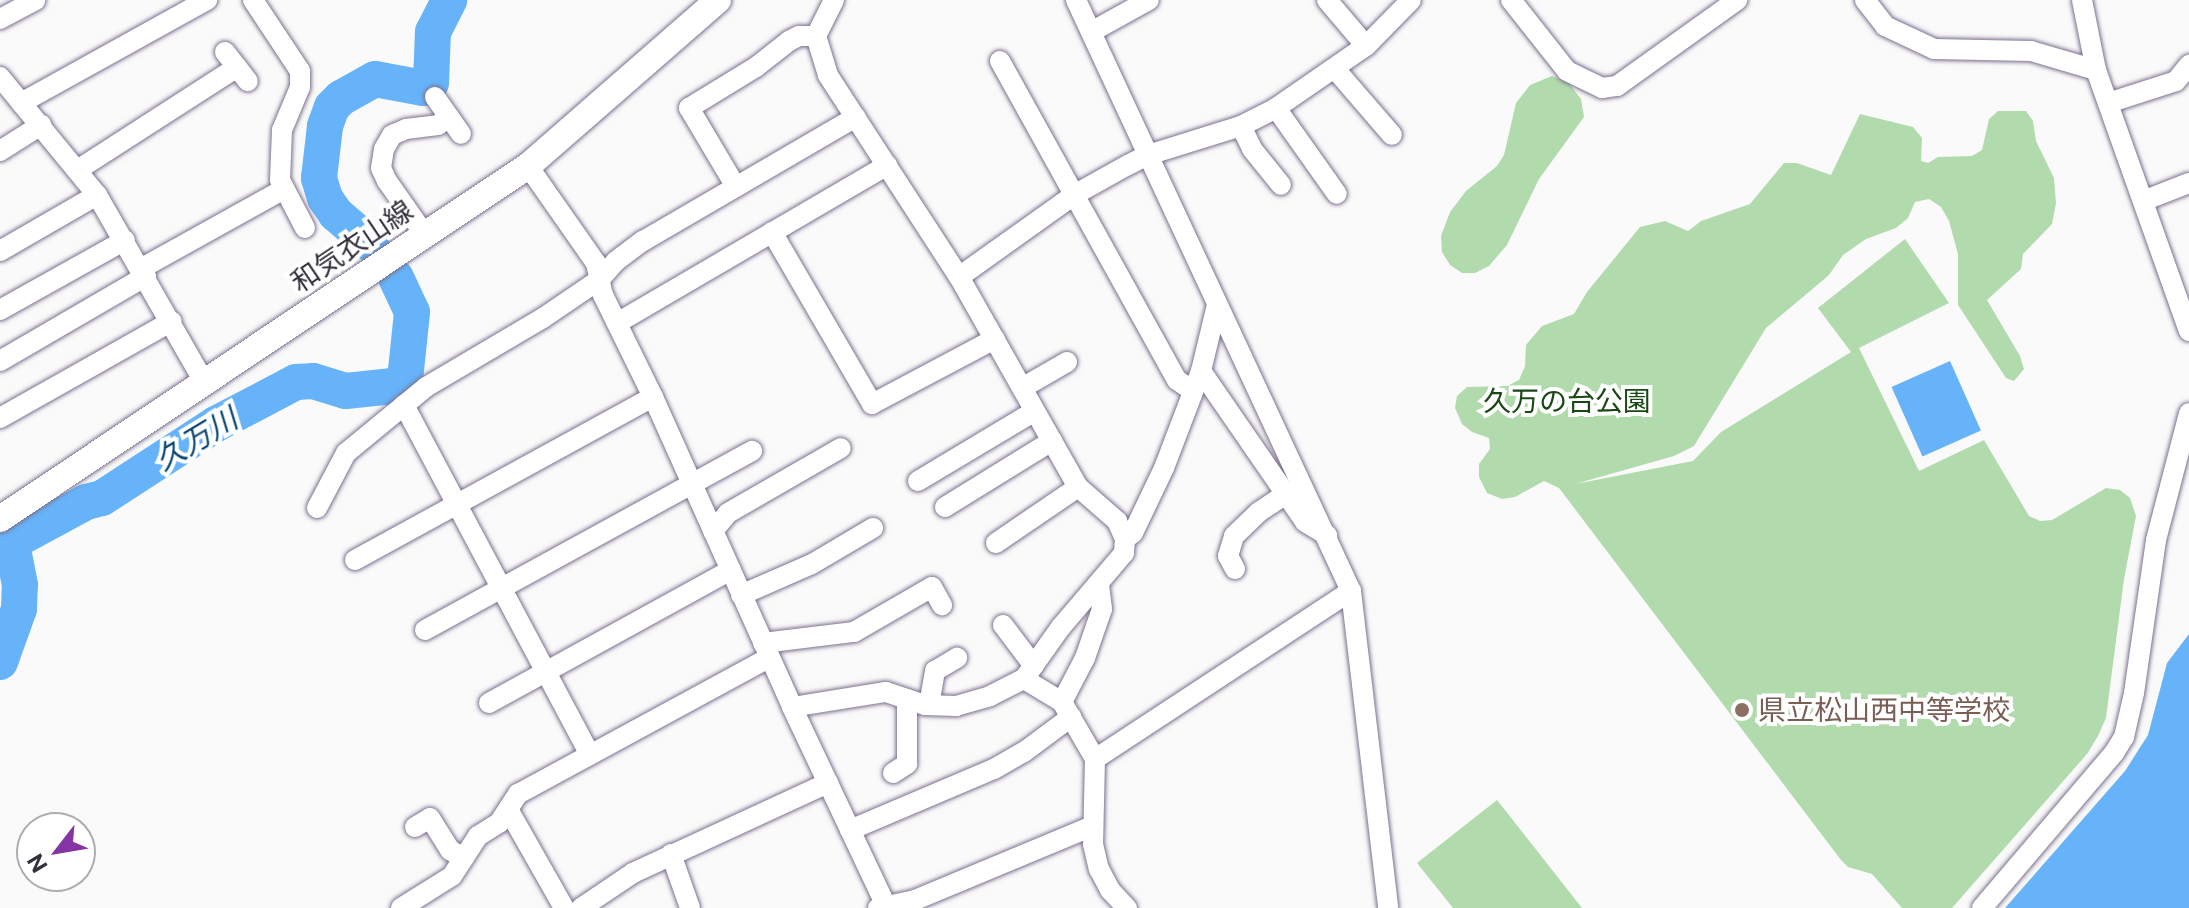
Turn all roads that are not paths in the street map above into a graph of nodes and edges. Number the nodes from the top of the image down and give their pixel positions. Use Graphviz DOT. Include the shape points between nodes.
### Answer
graph roads {
  1 [pos="35,0"];
  2 [pos="207,0"];
  3 [pos="253,0"];
  4 [pos="718,0"];
  5 [pos="834,0"];
  6 [pos="1076,0"];
  7 [pos="1149,0"];
  8 [pos="1327,0"];
  9 [pos="1411,0"];
  10 [pos="1511,0"];
  11 [pos="1737,0"];
  12 [pos="1865,0"];
  13 [pos="2082,0"];
  14 [pos="0,19"];
  15 [pos="1091,32"];
  16 [pos="816,36"];
  17 [pos="1366,46"];
  18 [pos="1000,61"];
  19 [pos="2189,65"];
  20 [pos="237,67"];
  21 [pos="1335,69"];
  22 [pos="2096,70"];
  23 [pos="0,77"];
  24 [pos="435,97"];
  25 [pos="21,103"];
  26 [pos="2108,103"];
  27 [pos="1276,108"];
  28 [pos="449,117"];
  29 [pos="856,117"];
  30 [pos="41,125"];
  31 [pos="1241,126"];
  32 [pos="461,134"];
  33 [pos="1392,135"];
  34 [pos="0,151"];
  35 [pos="1148,155"];
  36 [pos="887,165"];
  37 [pos="528,166"];
  38 [pos="79,169"];
  39 [pos="2189,183"];
  40 [pos="1281,185"];
  41 [pos="736,187"];
  42 [pos="282,190"];
  43 [pos="1337,194"];
  44 [pos="97,195"];
  45 [pos="1074,195"];
  46 [pos="2143,201"];
  47 [pos="305,228"];
  48 [pos="772,232"];
  49 [pos="425,235"];
  50 [pos="125,240"];
  51 [pos="0,251"];
  52 [pos="144,272"];
  53 [pos="959,277"];
  54 [pos="599,280"];
  55 [pos="1217,305"];
  56 [pos="2185,306"];
  57 [pos="0,310"];
  58 [pos="172,321"];
  59 [pos="617,323"];
  60 [pos="2189,331"];
  61 [pos="995,339"];
  62 [pos="0,361"];
  63 [pos="1067,362"];
  64 [pos="1201,371"];
  65 [pos="204,382"];
  66 [pos="1022,388"];
  67 [pos="1193,391"];
  68 [pos="653,397"];
  69 [pos="404,405"];
  70 [pos="1035,411"];
  71 [pos="2189,413"];
  72 [pos="0,418"];
  73 [pos="1052,441"];
  74 [pos="752,451"];
  75 [pos="837,475"];
  76 [pos="918,481"];
  77 [pos="692,484"];
  78 [pos="1078,487"];
  79 [pos="1286,494"];
  80 [pos="457,504"];
  81 [pos="945,507"];
  82 [pos="317,508"];
  83 [pos="0,519"];
  84 [pos="873,528"];
  85 [pos="713,531"];
  86 [pos="1327,535"];
  87 [pos="1125,539"];
  88 [pos="996,543"];
  89 [pos="355,560"];
  90 [pos="1235,569"];
  91 [pos="731,570"];
  92 [pos="1099,583"];
  93 [pos="502,589"];
  94 [pos="1351,591"];
  95 [pos="741,595"];
  96 [pos="942,605"];
  97 [pos="1003,625"];
  98 [pos="425,630"];
  99 [pos="766,651"];
  100 [pos="957,658"];
  101 [pos="546,671"];
  102 [pos="1029,672"];
  103 [pos="907,699"];
  104 [pos="489,703"];
  105 [pos="929,705"];
  106 [pos="792,707"];
  107 [pos="1066,709"];
  108 [pos="590,755"];
  109 [pos="1095,759"];
  110 [pos="893,773"];
  111 [pos="828,783"];
  112 [pos="509,811"];
  113 [pos="1093,826"];
  114 [pos="415,827"];
  115 [pos="850,830"];
  116 [pos="671,854"];
  117 [pos="464,858"];
  118 [pos="882,906"];
  119 [pos="401,908"];
  120 [pos="564,908"];
  121 [pos="581,908"];
  122 [pos="690,908"];
  123 [pos="1127,908"];
  124 [pos="1388,908"];
  125 [pos="1982,908"];
  1 -- 14 [label="street"];
  2 -- 25 [label="street"];
  3 -- 42 [label="street" via="300,71 300,87 282,130"];
  4 -- 37 [label="main road, 和気衣山線"];
  5 -- 16 [label="street"];
  6 -- 15 [label="street"];
  7 -- 15 [label="street"];
  8 -- 17 [label="street"];
  9 -- 17 [label="street"];
  10 -- 11 [label="street" via="1567,71 1602,88 1617,86"];
  12 -- 22 [label="street" via="1885,26 1934,49 2031,51"];
  13 -- 22 [label="street"];
  15 -- 35 [label="street"];
  16 -- 29 [label="street" via="828,75"];
  16 -- 41 [label="street" via="789,41 689,108"];
  17 -- 21 [label="street"];
  18 -- 45 [label="street"];
  19 -- 26 [label="street" via="2176,81"];
  20 -- 38 [label="street"];
  21 -- 27 [label="street"];
  21 -- 33 [label="street"];
  22 -- 26 [label="street"];
  23 -- 25 [label="street"];
  24 -- 28 [label="street"];
  25 -- 30 [label="street"];
  26 -- 46 [label="street"];
  27 -- 31 [label="street"];
  27 -- 43 [label="street"];
  28 -- 32 [label="street"];
  28 -- 49 [label="street" via="438,125 392,135 384,149 381,168 387,181"];
  29 -- 36 [label="street"];
  29 -- 41 [label="street"];
  30 -- 34 [label="street"];
  30 -- 38 [label="street"];
  31 -- 35 [label="street"];
  31 -- 40 [label="street"];
  35 -- 45 [label="street"];
  35 -- 55 [label="street"];
  36 -- 48 [label="street"];
  36 -- 53 [label="street"];
  37 -- 49 [label="main road, 和気衣山線"];
  37 -- 54 [label="street" via="596,263"];
  38 -- 44 [label="street"];
  39 -- 46 [label="street"];
  41 -- 54 [label="street" via="643,241"];
  42 -- 47 [label="street"];
  42 -- 52 [label="street"];
  44 -- 50 [label="street"];
  44 -- 51 [label="street"];
  45 -- 53 [label="street"];
  45 -- 67 [label="street" via="1177,380"];
  46 -- 56 [label="street"];
  48 -- 59 [label="street"];
  48 -- 61 [label="street" via="844,375 872,404"];
  49 -- 65 [label="main road, 和気衣山線"];
  50 -- 52 [label="street"];
  50 -- 57 [label="street"];
  52 -- 58 [label="street"];
  52 -- 62 [label="street"];
  53 -- 61 [label="street"];
  54 -- 59 [label="street"];
  54 -- 69 [label="street"];
  55 -- 64 [label="street"];
  55 -- 86 [label="street"];
  56 -- 60 [label="street"];
  58 -- 65 [label="street"];
  58 -- 72 [label="street"];
  59 -- 68 [label="street"];
  61 -- 66 [label="street"];
  63 -- 66 [label="street"];
  64 -- 67 [label="street"];
  64 -- 79 [label="street"];
  65 -- 83 [label="main road, 和気衣山線"];
  66 -- 70 [label="street"];
  67 -- 87 [label="street" via="1164,468 1133,533"];
  68 -- 77 [label="street"];
  68 -- 80 [label="street"];
  69 -- 80 [label="street"];
  69 -- 82 [label="street" via="346,453"];
  70 -- 73 [label="street"];
  70 -- 76 [label="street"];
  71 -- 125 [label="street" via="2156,540 2124,737"];
  73 -- 78 [label="street"];
  73 -- 81 [label="street"];
  74 -- 77 [label="street"];
  75 -- 85 [label="street" via="834,452 728,513"];
  77 -- 85 [label="street"];
  77 -- 93 [label="street"];
  78 -- 87 [label="street" via="1117,521"];
  78 -- 88 [label="street"];
  79 -- 86 [label="street" via="1305,522"];
  79 -- 90 [label="street" via="1234,536 1228,556"];
  80 -- 89 [label="street"];
  80 -- 93 [label="street"];
  84 -- 95 [label="street" via="812,564"];
  85 -- 91 [label="street"];
  86 -- 94 [label="street"];
  87 -- 92 [label="street" via="1124,553"];
  91 -- 95 [label="street"];
  91 -- 101 [label="street"];
  92 -- 102 [label="street"];
  92 -- 107 [label="street" via="1102,609"];
  93 -- 98 [label="street"];
  93 -- 101 [label="street"];
  94 -- 109 [label="street"];
  94 -- 124 [label="street"];
  95 -- 99 [label="street"];
  96 -- 99 [label="street" via="932,587 854,632"];
  97 -- 102 [label="street"];
  99 -- 106 [label="street"];
  99 -- 108 [label="street"];
  100 -- 105 [label="street" via="935,671"];
  101 -- 104 [label="street"];
  101 -- 108 [label="street"];
  102 -- 105 [label="street" via="990,696"];
  102 -- 107 [label="street"];
  103 -- 105 [label="street"];
  103 -- 106 [label="street" via="886,692"];
  103 -- 110 [label="street" via="907,764"];
  106 -- 111 [label="street"];
  107 -- 109 [label="street"];
  107 -- 115 [label="street" via="1024,752 994,769"];
  108 -- 112 [label="street" via="518,794"];
  109 -- 113 [label="street"];
  111 -- 115 [label="street"];
  111 -- 116 [label="street"];
  112 -- 117 [label="street" via="478,836"];
  112 -- 120 [label="street"];
  113 -- 118 [label="street" via="915,900"];
  113 -- 123 [label="street" via="1099,869"];
  114 -- 117 [label="street" via="430,818 450,850"];
  115 -- 118 [label="street"];
  116 -- 121 [label="street"];
  116 -- 122 [label="street"];
  117 -- 119 [label="street" via="452,876"];
}
